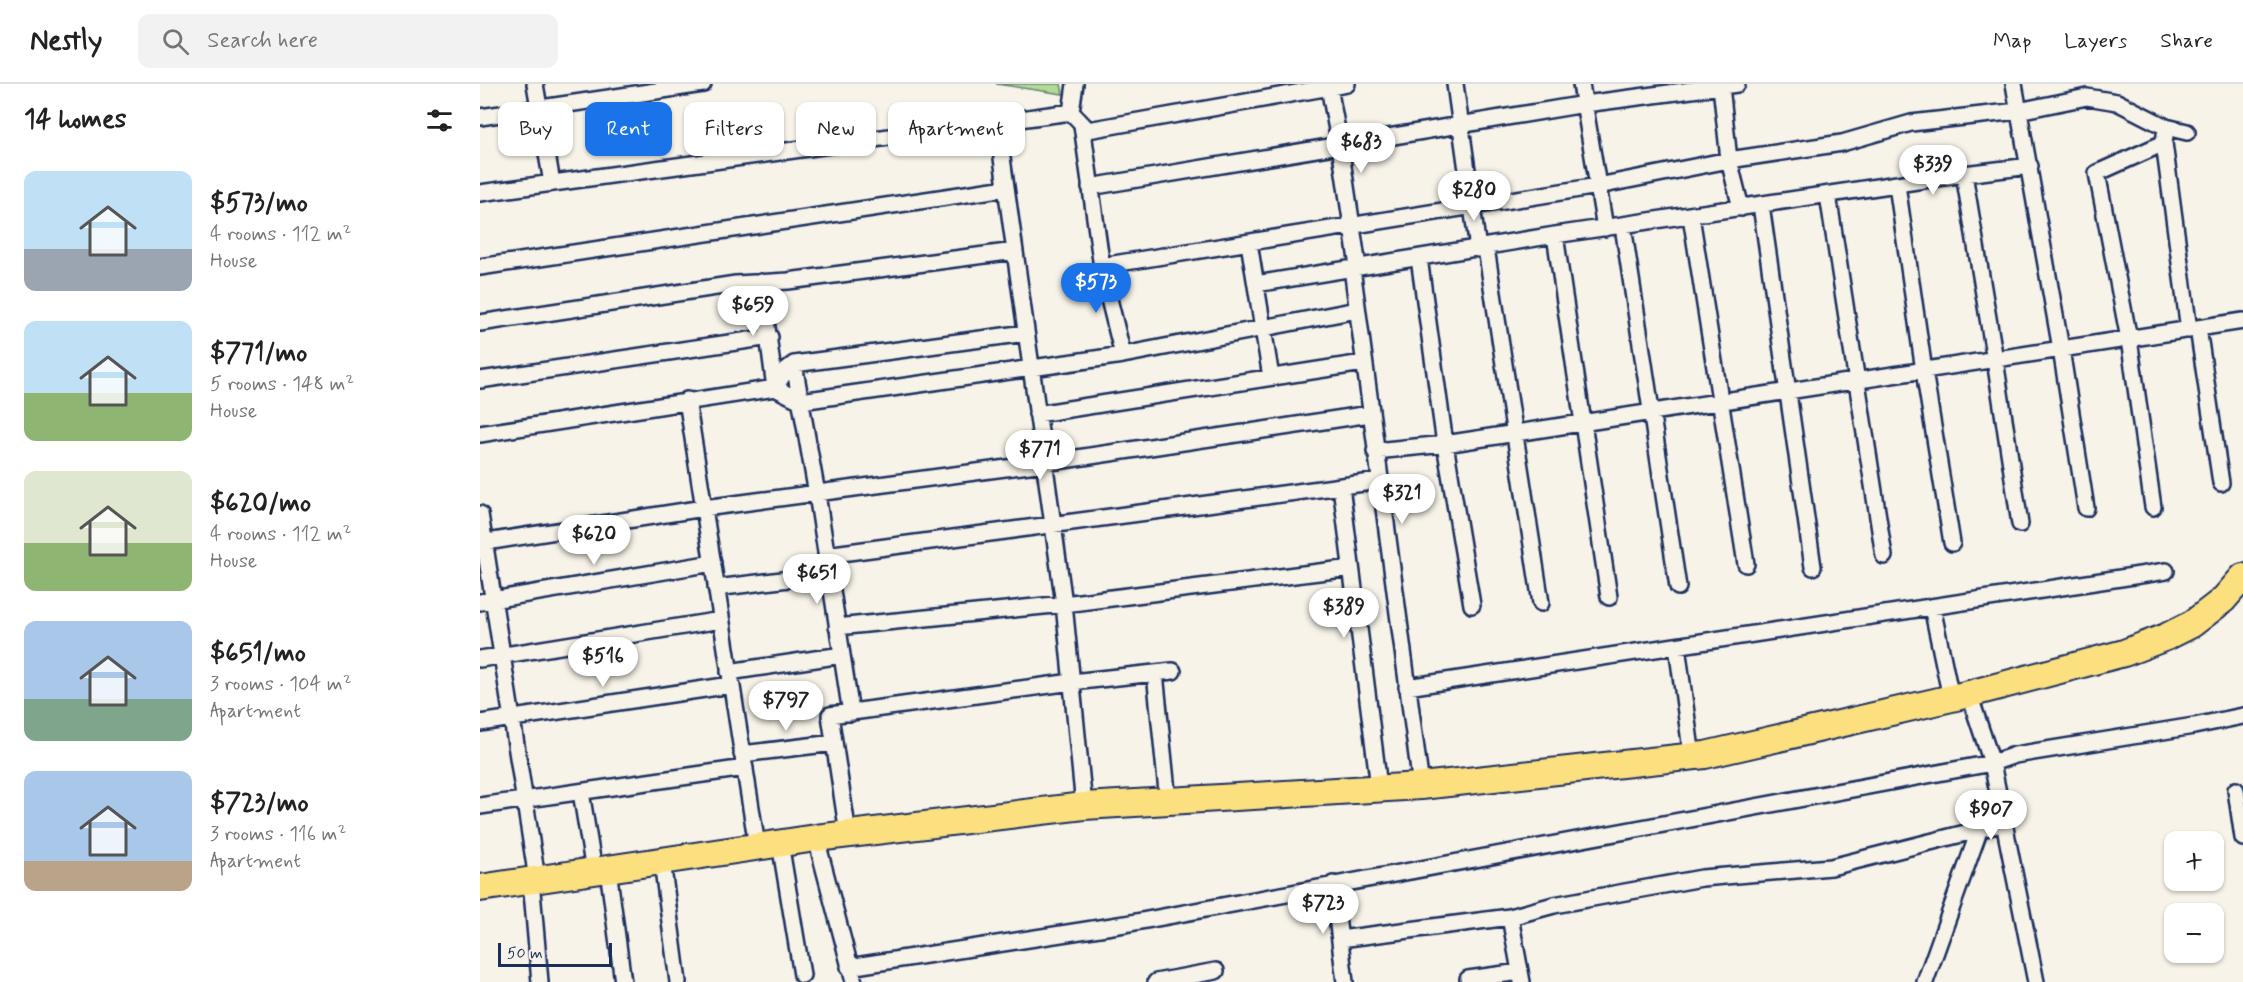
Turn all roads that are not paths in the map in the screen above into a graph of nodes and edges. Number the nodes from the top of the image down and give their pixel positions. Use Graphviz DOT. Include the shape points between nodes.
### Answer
graph roads {
  1 [pos="535,84"];
  2 [pos="703,84"];
  3 [pos="1075,84"];
  4 [pos="1347,84"];
  5 [pos="1455,84"];
  6 [pos="1581,84"];
  7 [pos="1737,84"];
  8 [pos="2014,84"];
  9 [pos="1324,86"];
  10 [pos="1721,87"];
  11 [pos="538,102"];
  12 [pos="573,103"];
  13 [pos="1585,104"];
  14 [pos="2018,111"];
  15 [pos="1071,112"];
  16 [pos="498,114"];
  17 [pos="480,117"];
  18 [pos="1025,118"];
  19 [pos="1082,125"];
  20 [pos="1460,126"];
  21 [pos="2187,132"];
  22 [pos="2165,135"];
  23 [pos="888,137"];
  24 [pos="1340,146"];
  25 [pos="547,156"];
  26 [pos="1002,156"];
  27 [pos="1729,160"];
  28 [pos="2030,166"];
  29 [pos="1964,174"];
  30 [pos="552,183"];
  31 [pos="1897,185"];
  32 [pos="1598,186"];
  33 [pos="1090,187"];
  34 [pos="1006,188"];
  35 [pos="480,193"];
  36 [pos="1828,195"];
  37 [pos="1761,205"];
  38 [pos="1472,206"];
  39 [pos="1741,208"];
  40 [pos="1691,216"];
  41 [pos="1352,226"];
  42 [pos="1623,226"];
  43 [pos="1605,228"];
  44 [pos="1555,235"];
  45 [pos="1249,243"];
  46 [pos="1482,248"];
  47 [pos="1015,251"];
  48 [pos="1419,258"];
  49 [pos="1101,266"];
  50 [pos="480,267"];
  51 [pos="1355,268"];
  52 [pos="761,282"];
  53 [pos="1256,284"];
  54 [pos="1357,310"];
  55 [pos="2243,321"];
  56 [pos="480,323"];
  57 [pos="1264,328"];
  58 [pos="2194,329"];
  59 [pos="1026,333"];
  60 [pos="770,338"];
  61 [pos="2129,339"];
  62 [pos="2061,350"];
  63 [pos="1123,355"];
  64 [pos="1995,360"];
  65 [pos="1363,363"];
  66 [pos="794,364"];
  67 [pos="1031,368"];
  68 [pos="1924,371"];
  69 [pos="1271,377"];
  70 [pos="480,380"];
  71 [pos="1856,381"];
  72 [pos="775,388"];
  73 [pos="1788,392"];
  74 [pos="687,400"];
  75 [pos="801,401"];
  76 [pos="1720,402"];
  77 [pos="1652,412"];
  78 [pos="1037,414"];
  79 [pos="1370,414"];
  80 [pos="1582,423"];
  81 [pos="480,434"];
  82 [pos="1514,434"];
  83 [pos="1445,444"];
  84 [pos="1375,451"];
  85 [pos="1044,463"];
  86 [pos="1379,481"];
  87 [pos="2221,483"];
  88 [pos="1341,486"];
  89 [pos="817,494"];
  90 [pos="2152,507"];
  91 [pos="704,508"];
  92 [pos="2086,508"];
  93 [pos="480,514"];
  94 [pos="1053,524"];
  95 [pos="2020,524"];
  96 [pos="482,543"];
  97 [pos="1952,543"];
  98 [pos="826,555"];
  99 [pos="1884,556"];
  100 [pos="712,562"];
  101 [pos="1746,564"];
  102 [pos="1813,567"];
  103 [pos="1351,568"];
  104 [pos="2166,572"];
  105 [pos="830,574"];
  106 [pos="2243,577"];
  107 [pos="1678,587"];
  108 [pos="716,588"];
  109 [pos="1609,597"];
  110 [pos="487,601"];
  111 [pos="1541,603"];
  112 [pos="1064,604"];
  113 [pos="1472,605"];
  114 [pos="1932,607"];
  115 [pos="721,620"];
  116 [pos="837,627"];
  117 [pos="1677,646"];
  118 [pos="502,655"];
  119 [pos="842,656"];
  120 [pos="480,659"];
  121 [pos="1173,671"];
  122 [pos="1155,673"];
  123 [pos="730,679"];
  124 [pos="1072,682"];
  125 [pos="1407,687"];
  126 [pos="1960,696"];
  127 [pos="850,713"];
  128 [pos="2243,716"];
  129 [pos="512,718"];
  130 [pos="480,723"];
  131 [pos="834,743"];
  132 [pos="1692,757"];
  133 [pos="743,761"];
  134 [pos="1992,763"];
  135 [pos="1421,786"];
  136 [pos="1379,787"];
  137 [pos="2236,790"];
  138 [pos="581,792"];
  139 [pos="525,799"];
  140 [pos="1168,801"];
  141 [pos="480,806"];
  142 [pos="1084,806"];
  143 [pos="2005,823"];
  144 [pos="1979,831"];
  145 [pos="848,834"];
  146 [pos="816,838"];
  147 [pos="2243,838"];
  148 [pos="769,845"];
  149 [pos="662,861"];
  150 [pos="601,870"];
  151 [pos="534,880"];
  152 [pos="1333,884"];
  153 [pos="480,888"];
  154 [pos="1510,917"];
  155 [pos="1340,939"];
  156 [pos="1216,971"];
  157 [pos="802,975"];
  158 [pos="852,975"];
  159 [pos="1521,977"];
  160 [pos="1468,979"];
  161 [pos="540,982"];
  162 [pos="623,982"];
  163 [pos="678,982"];
  164 [pos="1156,982"];
  165 [pos="1346,982"];
  166 [pos="1925,982"];
  167 [pos="2036,982"];
  1 -- 11 [label="street"];
  2 -- 12 [label="street"];
  3 -- 15 [label="street"];
  4 -- 9 [label="street"];
  5 -- 20 [label="street"];
  6 -- 13 [label="street"];
  7 -- 10 [label="street"];
  8 -- 14 [label="street"];
  9 -- 19 [label="street" via="1088,130"];
  9 -- 24 [label="street"];
  10 -- 13 [label="street"];
  10 -- 27 [label="street"];
  13 -- 20 [label="street"];
  13 -- 32 [label="street"];
  14 -- 22 [label="street" via="2087,98 2117,102"];
  14 -- 27 [label="street" via="1911,123 1842,143"];
  14 -- 28 [label="street"];
  15 -- 18 [label="street"];
  15 -- 19 [label="street"];
  16 -- 17 [label="street"];
  19 -- 33 [label="street"];
  20 -- 24 [label="street"];
  20 -- 38 [label="street"];
  21 -- 22 [label="street"];
  22 -- 58 [label="street"];
  22 -- 61 [label="street" via="2097,173"];
  23 -- 30 [label="street"];
  24 -- 33 [label="street"];
  24 -- 41 [label="street"];
  25 -- 30 [label="street"];
  26 -- 34 [label="street"];
  27 -- 32 [label="street"];
  27 -- 39 [label="street"];
  28 -- 29 [label="street"];
  28 -- 62 [label="street"];
  29 -- 31 [label="street"];
  29 -- 64 [label="street"];
  30 -- 35 [label="street"];
  31 -- 36 [label="street"];
  31 -- 68 [label="street"];
  32 -- 38 [label="street"];
  32 -- 43 [label="street"];
  33 -- 49 [label="street"];
  34 -- 47 [label="street"];
  34 -- 50 [label="street"];
  36 -- 37 [label="street"];
  36 -- 71 [label="street"];
  37 -- 39 [label="street"];
  37 -- 73 [label="street"];
  38 -- 41 [label="street"];
  38 -- 46 [label="street"];
  39 -- 40 [label="street"];
  40 -- 42 [label="street"];
  40 -- 76 [label="street"];
  41 -- 45 [label="street"];
  41 -- 51 [label="street"];
  42 -- 43 [label="street"];
  42 -- 77 [label="street"];
  43 -- 44 [label="street"];
  44 -- 46 [label="street"];
  44 -- 80 [label="street"];
  45 -- 49 [label="street"];
  45 -- 53 [label="street"];
  46 -- 48 [label="street"];
  46 -- 82 [label="street"];
  47 -- 52 [label="street"];
  47 -- 59 [label="street"];
  48 -- 51 [label="street"];
  48 -- 83 [label="street"];
  49 -- 63 [label="street"];
  51 -- 53 [label="street"];
  51 -- 54 [label="street"];
  52 -- 56 [label="street"];
  52 -- 60 [label="street"];
  53 -- 57 [label="street"];
  54 -- 57 [label="street"];
  54 -- 65 [label="street"];
  55 -- 58 [label="street"];
  57 -- 63 [label="street"];
  57 -- 69 [label="street"];
  58 -- 61 [label="street"];
  58 -- 87 [label="street"];
  59 -- 66 [label="street"];
  59 -- 67 [label="street"];
  60 -- 70 [label="street"];
  60 -- 72 [label="street"];
  61 -- 62 [label="street"];
  61 -- 90 [label="street"];
  62 -- 64 [label="street"];
  62 -- 92 [label="street"];
  63 -- 67 [label="street"];
  64 -- 68 [label="street"];
  64 -- 95 [label="street"];
  65 -- 69 [label="street"];
  65 -- 79 [label="street"];
  66 -- 72 [label="street"];
  66 -- 75 [label="street"];
  67 -- 75 [label="street"];
  67 -- 78 [label="street"];
  68 -- 71 [label="street"];
  68 -- 97 [label="street"];
  69 -- 78 [label="street"];
  71 -- 73 [label="street"];
  71 -- 99 [label="street"];
  72 -- 74 [label="street"];
  72 -- 75 [label="street"];
  73 -- 76 [label="street"];
  73 -- 102 [label="street"];
  74 -- 81 [label="street"];
  74 -- 91 [label="street"];
  75 -- 89 [label="street"];
  76 -- 77 [label="street"];
  76 -- 101 [label="street"];
  77 -- 80 [label="street"];
  77 -- 107 [label="street"];
  78 -- 85 [label="street"];
  79 -- 84 [label="street"];
  79 -- 85 [label="street"];
  80 -- 82 [label="street"];
  80 -- 109 [label="street"];
  82 -- 83 [label="street"];
  82 -- 111 [label="street"];
  83 -- 84 [label="street"];
  83 -- 113 [label="street"];
  84 -- 86 [label="street"];
  85 -- 89 [label="street"];
  85 -- 94 [label="street"];
  86 -- 88 [label="street"];
  86 -- 125 [label="street"];
  88 -- 94 [label="street"];
  88 -- 103 [label="street"];
  89 -- 91 [label="street"];
  89 -- 98 [label="street"];
  91 -- 96 [label="street"];
  91 -- 100 [label="street"];
  93 -- 96 [label="street"];
  94 -- 98 [label="street"];
  94 -- 112 [label="street"];
  96 -- 110 [label="street"];
  98 -- 105 [label="street"];
  100 -- 108 [label="street"];
  100 -- 110 [label="street"];
  103 -- 112 [label="street"];
  103 -- 136 [label="street"];
  104 -- 114 [label="street"];
  105 -- 108 [label="street"];
  105 -- 116 [label="street"];
  106 -- 126 [label="main road" via="2223,600 2192,624 2166,637 2124,653"];
  108 -- 115 [label="street"];
  110 -- 118 [label="street"];
  112 -- 116 [label="street"];
  112 -- 124 [label="street"];
  114 -- 117 [label="street"];
  114 -- 126 [label="street"];
  115 -- 118 [label="street"];
  115 -- 123 [label="street"];
  116 -- 119 [label="street"];
  117 -- 125 [label="street"];
  117 -- 132 [label="street"];
  118 -- 120 [label="street"];
  118 -- 129 [label="street"];
  119 -- 123 [label="street"];
  119 -- 127 [label="street"];
  121 -- 122 [label="street"];
  122 -- 124 [label="street"];
  122 -- 140 [label="street"];
  123 -- 129 [label="street"];
  123 -- 133 [label="street"];
  124 -- 127 [label="street"];
  124 -- 142 [label="street"];
  125 -- 135 [label="street"];
  126 -- 132 [label="main road"];
  126 -- 134 [label="street"];
  127 -- 131 [label="street" via="830,716"];
  128 -- 134 [label="street" via="2015,755"];
  129 -- 130 [label="street"];
  129 -- 139 [label="street"];
  131 -- 133 [label="street"];
  131 -- 145 [label="street"];
  132 -- 135 [label="main road"];
  133 -- 138 [label="street"];
  133 -- 148 [label="street"];
  134 -- 143 [label="street"];
  134 -- 152 [label="street"];
  135 -- 136 [label="main road"];
  136 -- 140 [label="main road"];
  137 -- 147 [label="street"];
  138 -- 139 [label="street"];
  138 -- 150 [label="street"];
  139 -- 141 [label="street"];
  139 -- 151 [label="street"];
  140 -- 142 [label="main road"];
  142 -- 145 [label="main road"];
  143 -- 144 [label="street"];
  143 -- 167 [label="street"];
  144 -- 154 [label="street" via="1831,867 1702,878 1554,905"];
  144 -- 166 [label="street"];
  145 -- 146 [label="main road"];
  146 -- 148 [label="main road"];
  146 -- 158 [label="street"];
  148 -- 149 [label="main road"];
  148 -- 157 [label="street"];
  149 -- 150 [label="main road"];
  149 -- 163 [label="street"];
  150 -- 151 [label="main road"];
  150 -- 162 [label="street"];
  151 -- 153 [label="main road"];
  151 -- 161 [label="street"];
  152 -- 155 [label="street"];
  152 -- 158 [label="street"];
  154 -- 155 [label="street"];
  154 -- 159 [label="street"];
  155 -- 165 [label="street"];
  156 -- 164 [label="street"];
  159 -- 160 [label="street"];
}
